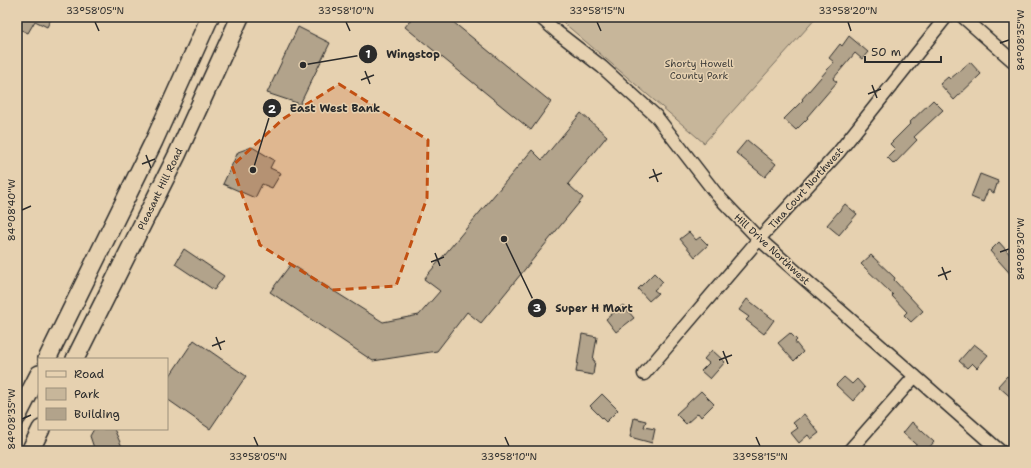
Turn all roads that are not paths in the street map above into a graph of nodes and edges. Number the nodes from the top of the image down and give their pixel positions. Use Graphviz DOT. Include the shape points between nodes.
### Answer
graph roads {
  1 [pos="210,17"];
  2 [pos="240,17"];
  3 [pos="540,17"];
  4 [pos="946,17"];
  5 [pos="962,17"];
  6 [pos="1014,62"];
  7 [pos="759,239"];
  8 [pos="47,358"];
  9 [pos="76,358"];
  10 [pos="644,374"];
  11 [pos="38,376"];
  12 [pos="915,376"];
  13 [pos="17,417"];
  14 [pos="40,430"];
  15 [pos="30,451"];
  16 [pos="850,451"];
  17 [pos="1000,451"];
  1 -- 8 [label="highway" via="154,141"];
  2 -- 9 [label="highway, Pleasant Hill Road" via="177,155"];
  3 -- 7 [label="street, Hill Drive Northwest" via="602,67 656,116 717,195"];
  4 -- 7 [label="street, Tina Court Northwest" via="838,153"];
  5 -- 6 [label="street"];
  7 -- 10 [label="street, Tina Court Northwest"];
  7 -- 12 [label="street, Hill Drive Northwest"];
  11 -- 13 [label="highway"];
  12 -- 16 [label="street"];
  12 -- 17 [label="street, Hill Drive Northwest"];
  14 -- 15 [label="highway"];
}
